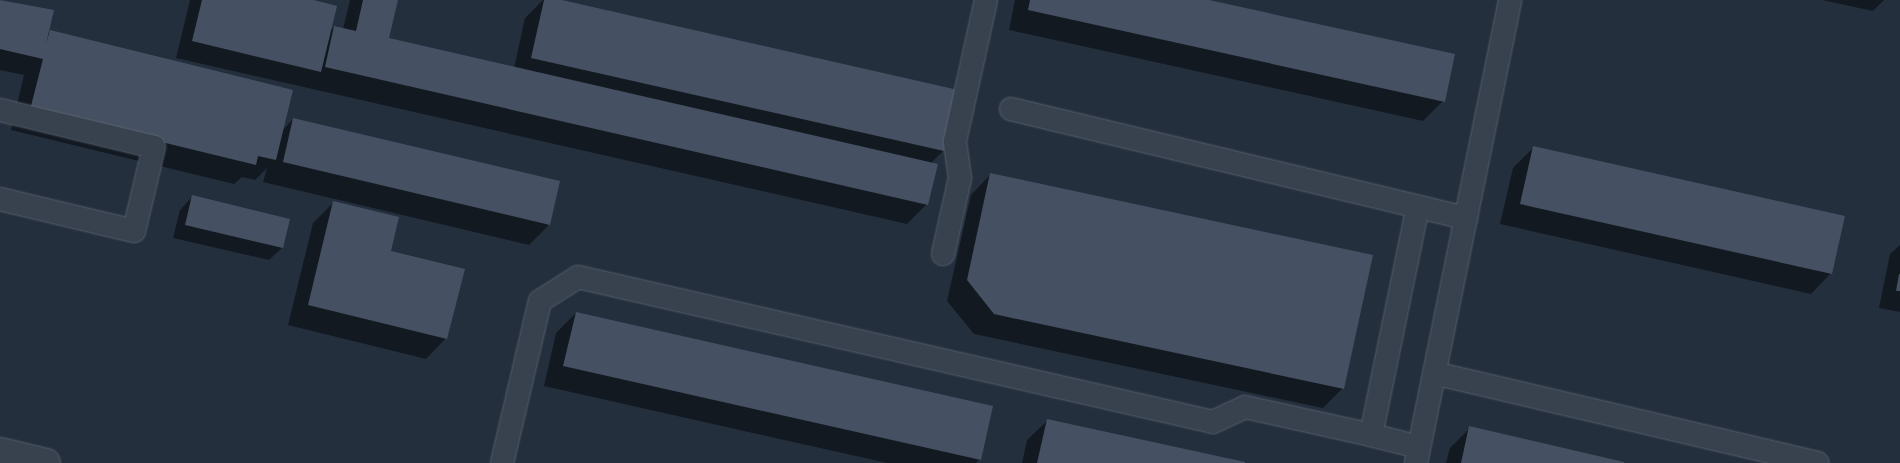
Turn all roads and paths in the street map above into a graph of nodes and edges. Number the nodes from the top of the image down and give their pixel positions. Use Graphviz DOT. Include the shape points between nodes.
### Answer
graph roads {
  1 [pos="986,0"];
  2 [pos="1510,0"];
  3 [pos="1011,109"];
  4 [pos="0,110"];
  5 [pos="0,199"];
  6 [pos="1418,207"];
  7 [pos="1466,218"];
  8 [pos="943,254"];
  9 [pos="1434,373"];
  10 [pos="1371,435"];
  11 [pos="0,452"];
  12 [pos="1418,455"];
  13 [pos="46,463"];
  14 [pos="502,463"];
  15 [pos="1818,463"];
  1 -- 8 [label="street" via="955,141 960,178"];
  2 -- 7 [label="street"];
  3 -- 6 [label="street"];
  4 -- 5 [label="street" via="154,147 134,231"];
  6 -- 7 [label="street"];
  6 -- 10 [label="street"];
  7 -- 9 [label="street"];
  9 -- 12 [label="street"];
  9 -- 15 [label="street"];
  10 -- 12 [label="street"];
  10 -- 14 [label="street" via="1245,407 1213,422 578,277 540,300"];
  11 -- 13 [label="street"];
}
